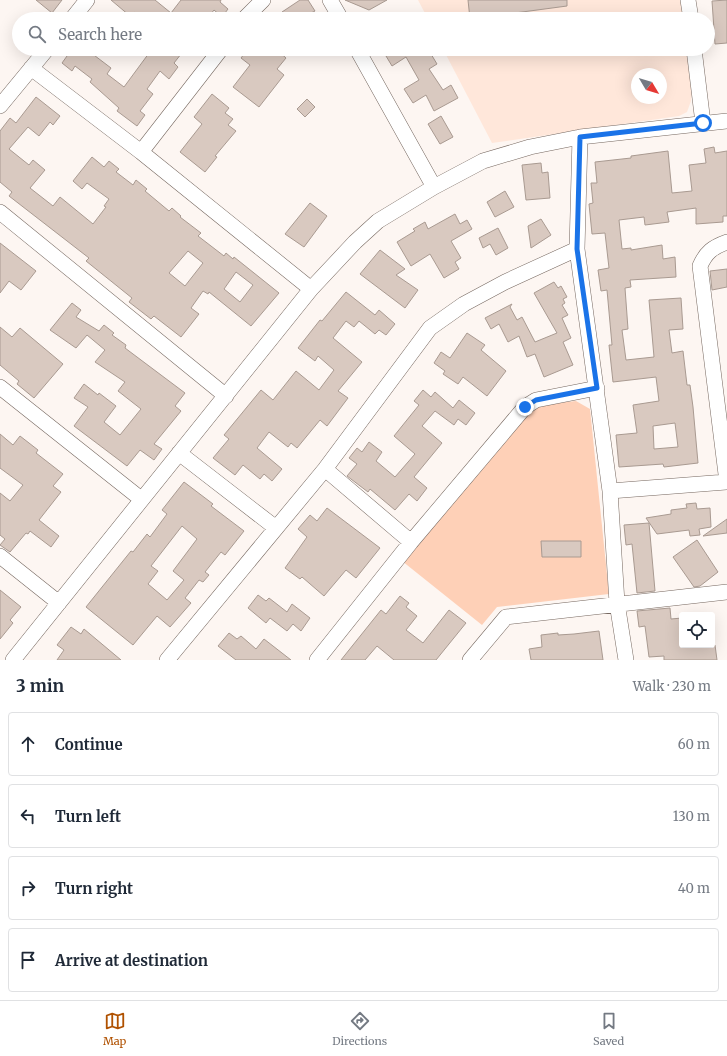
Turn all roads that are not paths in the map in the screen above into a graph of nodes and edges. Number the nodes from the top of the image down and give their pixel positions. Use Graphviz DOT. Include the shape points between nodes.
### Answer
graph roads {
  1 [pos="88,0"];
  2 [pos="263,0"];
  3 [pos="330,0"];
  4 [pos="688,0"];
  5 [pos="78,12"];
  6 [pos="251,12"];
  7 [pos="336,12"];
  8 [pos="689,12"];
  9 [pos="41,56"];
  10 [pos="216,56"];
  11 [pos="361,56"];
  12 [pos="695,56"];
  13 [pos="31,68"];
  14 [pos="0,106"];
  15 [pos="727,121"];
  16 [pos="703,123"];
  17 [pos="580,137"];
  18 [pos="141,152"];
  19 [pos="434,187"];
  20 [pos="0,212"];
  21 [pos="727,242"];
  22 [pos="577,249"];
  23 [pos="311,288"];
  24 [pos="0,386"];
  25 [pos="597,388"];
  26 [pos="226,396"];
  27 [pos="179,453"];
  28 [pos="325,469"];
  29 [pos="726,482"];
  30 [pos="610,491"];
  31 [pos="141,500"];
  32 [pos="276,528"];
  33 [pos="411,542"];
  34 [pos="0,556"];
  35 [pos="727,592"];
  36 [pos="59,603"];
  37 [pos="617,604"];
  38 [pos="13,660"];
  39 [pos="167,660"];
  40 [pos="317,660"];
  41 [pos="470,660"];
  42 [pos="626,660"];
  1 -- 5 [label="street"];
  2 -- 6 [label="street"];
  3 -- 7 [label="street"];
  4 -- 8 [label="street"];
  9 -- 13 [label="street"];
  10 -- 18 [label="street"];
  11 -- 19 [label="street"];
  12 -- 16 [label="street"];
  13 -- 14 [label="street"];
  13 -- 18 [label="street"];
  15 -- 16 [label="street"];
  16 -- 17 [label="street"];
  17 -- 19 [label="street" via="530,147 483,161"];
  17 -- 22 [label="street"];
  18 -- 23 [label="street"];
  19 -- 23 [label="street" via="378,221"];
  20 -- 26 [label="street"];
  21 -- 29 [label="street" via="704,254 700,266"];
  22 -- 25 [label="street"];
  22 -- 28 [label="street" via="464,304 430,328"];
  23 -- 26 [label="street"];
  24 -- 31 [label="street"];
  25 -- 30 [label="street"];
  25 -- 33 [label="street" via="530,403"];
  26 -- 27 [label="street"];
  27 -- 31 [label="street"];
  27 -- 32 [label="street"];
  28 -- 32 [label="street"];
  28 -- 33 [label="street"];
  29 -- 30 [label="street"];
  30 -- 37 [label="street"];
  31 -- 36 [label="street"];
  32 -- 39 [label="street"];
  33 -- 40 [label="street"];
  34 -- 36 [label="street"];
  35 -- 37 [label="street"];
  36 -- 38 [label="street"];
  37 -- 41 [label="street" via="506,617"];
  37 -- 42 [label="street"];
}
